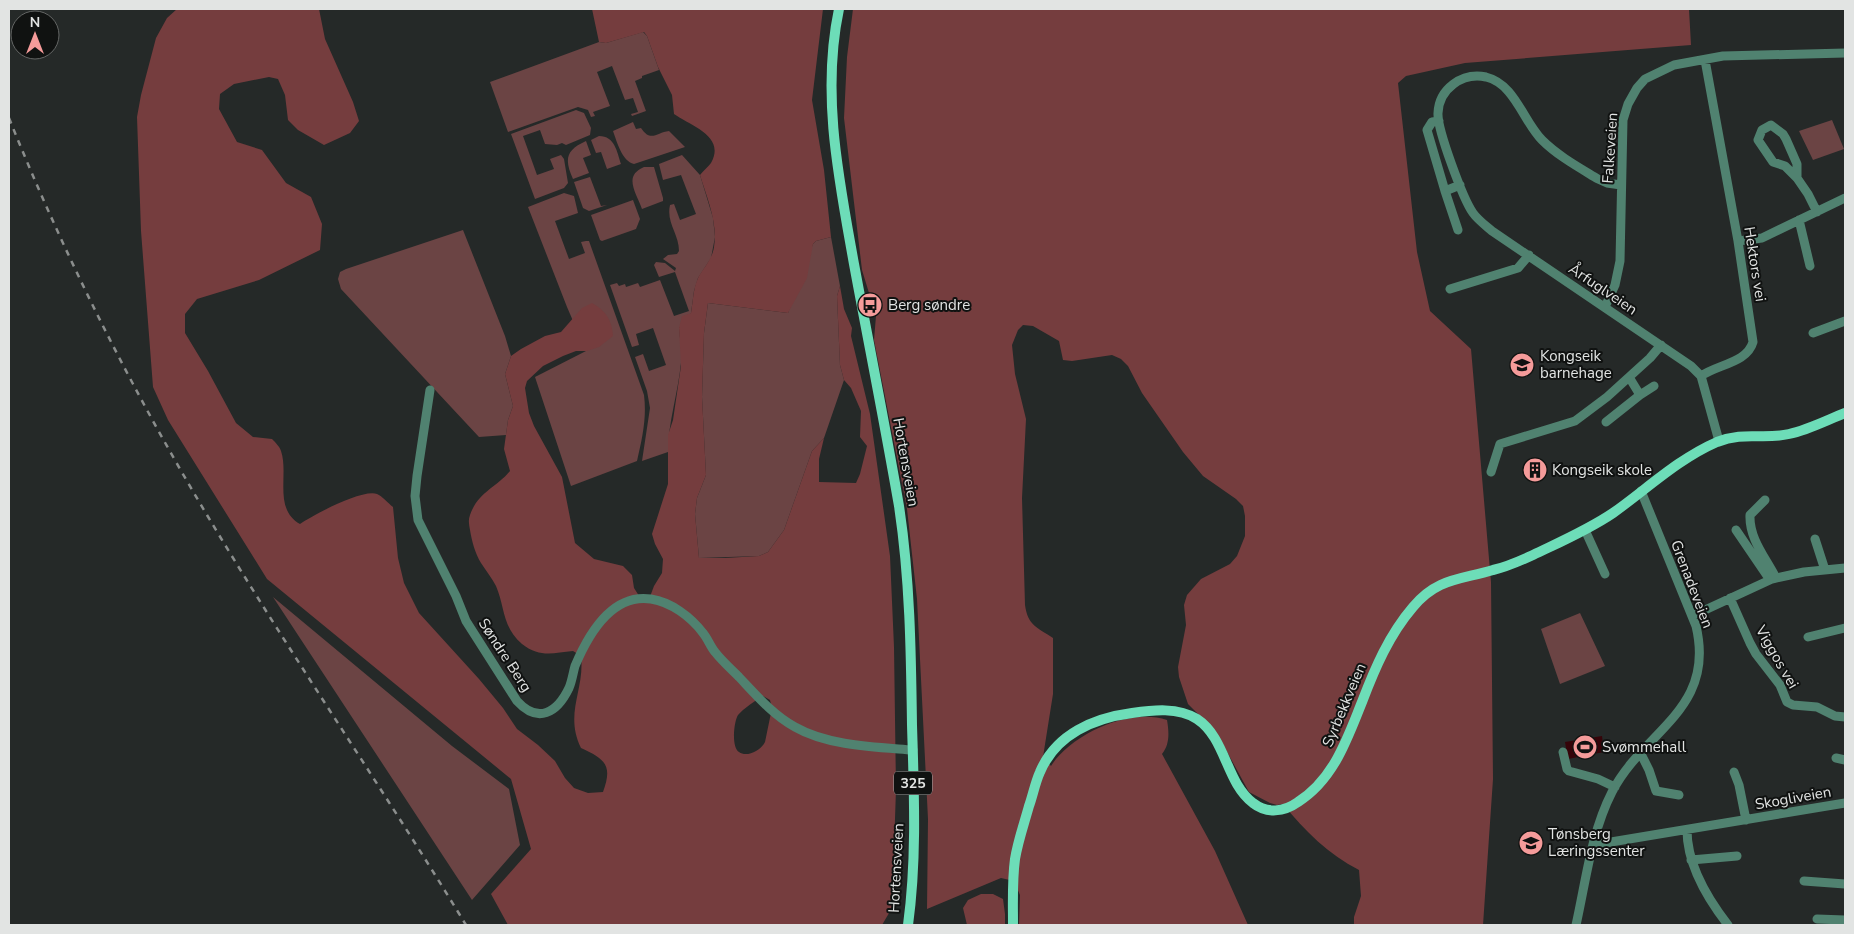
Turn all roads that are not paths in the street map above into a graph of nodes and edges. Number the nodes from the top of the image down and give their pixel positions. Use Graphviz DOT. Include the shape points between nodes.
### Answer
graph roads {
  1 [pos="839,9"];
  2 [pos="1845,53"];
  3 [pos="1705,60"];
  4 [pos="1438,121"];
  5 [pos="1797,178"];
  6 [pos="1460,185"];
  7 [pos="1621,185"];
  8 [pos="1445,191"];
  9 [pos="1845,198"];
  10 [pos="1817,212"];
  11 [pos="1799,220"];
  12 [pos="1458,230"];
  13 [pos="1738,241"];
  14 [pos="1529,255"];
  15 [pos="1810,266"];
  16 [pos="1450,289"];
  17 [pos="1605,307"];
  18 [pos="1845,321"];
  19 [pos="1813,333"];
  20 [pos="1661,345"];
  21 [pos="1701,376"];
  22 [pos="1629,377"];
  23 [pos="1654,386"];
  24 [pos="430,390"];
  25 [pos="1640,395"];
  26 [pos="1845,413"];
  27 [pos="1606,422"];
  28 [pos="1719,441"];
  29 [pos="1491,472"];
  30 [pos="1641,491"];
  31 [pos="1765,500"];
  32 [pos="1584,530"];
  33 [pos="1736,530"];
  34 [pos="1815,539"];
  35 [pos="1845,568"];
  36 [pos="1825,570"];
  37 [pos="1605,574"];
  38 [pos="1774,578"];
  39 [pos="1730,598"];
  40 [pos="1692,616"];
  41 [pos="1845,628"];
  42 [pos="1808,637"];
  43 [pos="1845,718"];
  44 [pos="913,750"];
  45 [pos="1562,752"];
  46 [pos="1641,754"];
  47 [pos="1734,772"];
  48 [pos="1615,787"];
  49 [pos="1680,796"];
  50 [pos="1845,803"];
  51 [pos="1746,820"];
  52 [pos="1687,830"];
  53 [pos="1593,845"];
  54 [pos="1736,856"];
  55 [pos="1691,860"];
  56 [pos="1804,881"];
  57 [pos="1845,884"];
  58 [pos="1817,919"];
  59 [pos="1845,920"];
  60 [pos="908,925"];
  61 [pos="1013,925"];
  62 [pos="1576,925"];
  63 [pos="1728,925"];
  1 -- 44 [label="main road, Hortensveien / 325" via="833,60 832,126 905,546"];
  2 -- 3 [label="street, Falkeveien" via="1723,56"];
  3 -- 7 [label="street, Falkeveien" via="1666,68 1645,79 1637,88 1623,120"];
  3 -- 13 [label="street, Hektors vei"];
  4 -- 6 [label="street, Årfuglveien"];
  4 -- 7 [label="street, Årfuglveien" via="1439,104 1451,85 1471,76 1487,77 1504,86 1530,125 1551,148 1598,179"];
  4 -- 8 [label="street, Årfuglveien" via="1432,122 1427,130"];
  5 -- 5 [label="street" via="1797,164 1783,134 1771,125 1762,130 1758,140 1773,162 1785,166"];
  5 -- 10 [label="street"];
  6 -- 8 [label="street"];
  6 -- 14 [label="street, Årfuglveien" via="1476,217"];
  7 -- 17 [label="street, Falkeveien" via="1620,261 1615,285"];
  8 -- 12 [label="street, Årfuglveien"];
  9 -- 10 [label="street"];
  10 -- 11 [label="street"];
  11 -- 13 [label="street" via="1762,238"];
  11 -- 15 [label="street"];
  13 -- 21 [label="street, Hektors vei" via="1753,342 1745,356"];
  14 -- 16 [label="street" via="1518,268"];
  14 -- 17 [label="street, Årfuglveien"];
  17 -- 20 [label="street, Årfuglveien"];
  18 -- 19 [label="street"];
  20 -- 21 [label="street, Årfuglveien"];
  20 -- 22 [label="street"];
  21 -- 28 [label="street"];
  22 -- 25 [label="street"];
  22 -- 29 [label="street" via="1575,422 1500,444"];
  23 -- 25 [label="street"];
  24 -- 44 [label="street, Søndre Berg" via="415,496 418,520 466,621 525,709 533,714 541,713 559,704 598,623 622,603 650,598 662,601 689,618 703,632 715,652 753,692 796,728 828,740"];
  25 -- 27 [label="street"];
  26 -- 28 [label="main road, Syrbekkveien" via="1788,434 1741,435"];
  28 -- 30 [label="main road, Syrbekkveien" via="1688,457"];
  30 -- 32 [label="main road, Syrbekkveien"];
  30 -- 40 [label="street, Grenadeveien"];
  31 -- 38 [label="street" via="1750,515 1751,528"];
  32 -- 37 [label="street"];
  32 -- 61 [label="main road, Syrbekkveien" via="1505,567 1443,582 1423,596 1397,628 1381,656 1337,760 1311,792 1292,806 1272,811 1253,803 1238,784 1211,732 1187,714 1155,711 1112,716 1092,722 1068,736 1040,770 1015,861"];
  33 -- 38 [label="street" via="1768,577"];
  34 -- 36 [label="street"];
  35 -- 36 [label="street"];
  36 -- 38 [label="street"];
  38 -- 39 [label="street"];
  39 -- 40 [label="street"];
  39 -- 43 [label="street, Viggos vei" via="1756,654 1780,685 1787,702"];
  40 -- 46 [label="street, Grenadeveien" via="1700,649 1695,685 1685,703"];
  41 -- 42 [label="street"];
  44 -- 60 [label="main road, Hortensveien / 325" via="914,870"];
  45 -- 48 [label="street" via="1569,771"];
  46 -- 48 [label="street, Grenadeveien"];
  46 -- 49 [label="street" via="1656,791"];
  47 -- 51 [label="street, Skogliveien"];
  48 -- 53 [label="street, Grenadeveien" via="1600,818"];
  50 -- 51 [label="street, Skogliveien"];
  51 -- 52 [label="street, Skogliveien"];
  52 -- 53 [label="street, Skogliveien"];
  52 -- 55 [label="street"];
  53 -- 62 [label="street, Grenadeveien"];
  54 -- 55 [label="street"];
  55 -- 63 [label="street" via="1713,906"];
  56 -- 57 [label="street"];
  58 -- 59 [label="street"];
}
